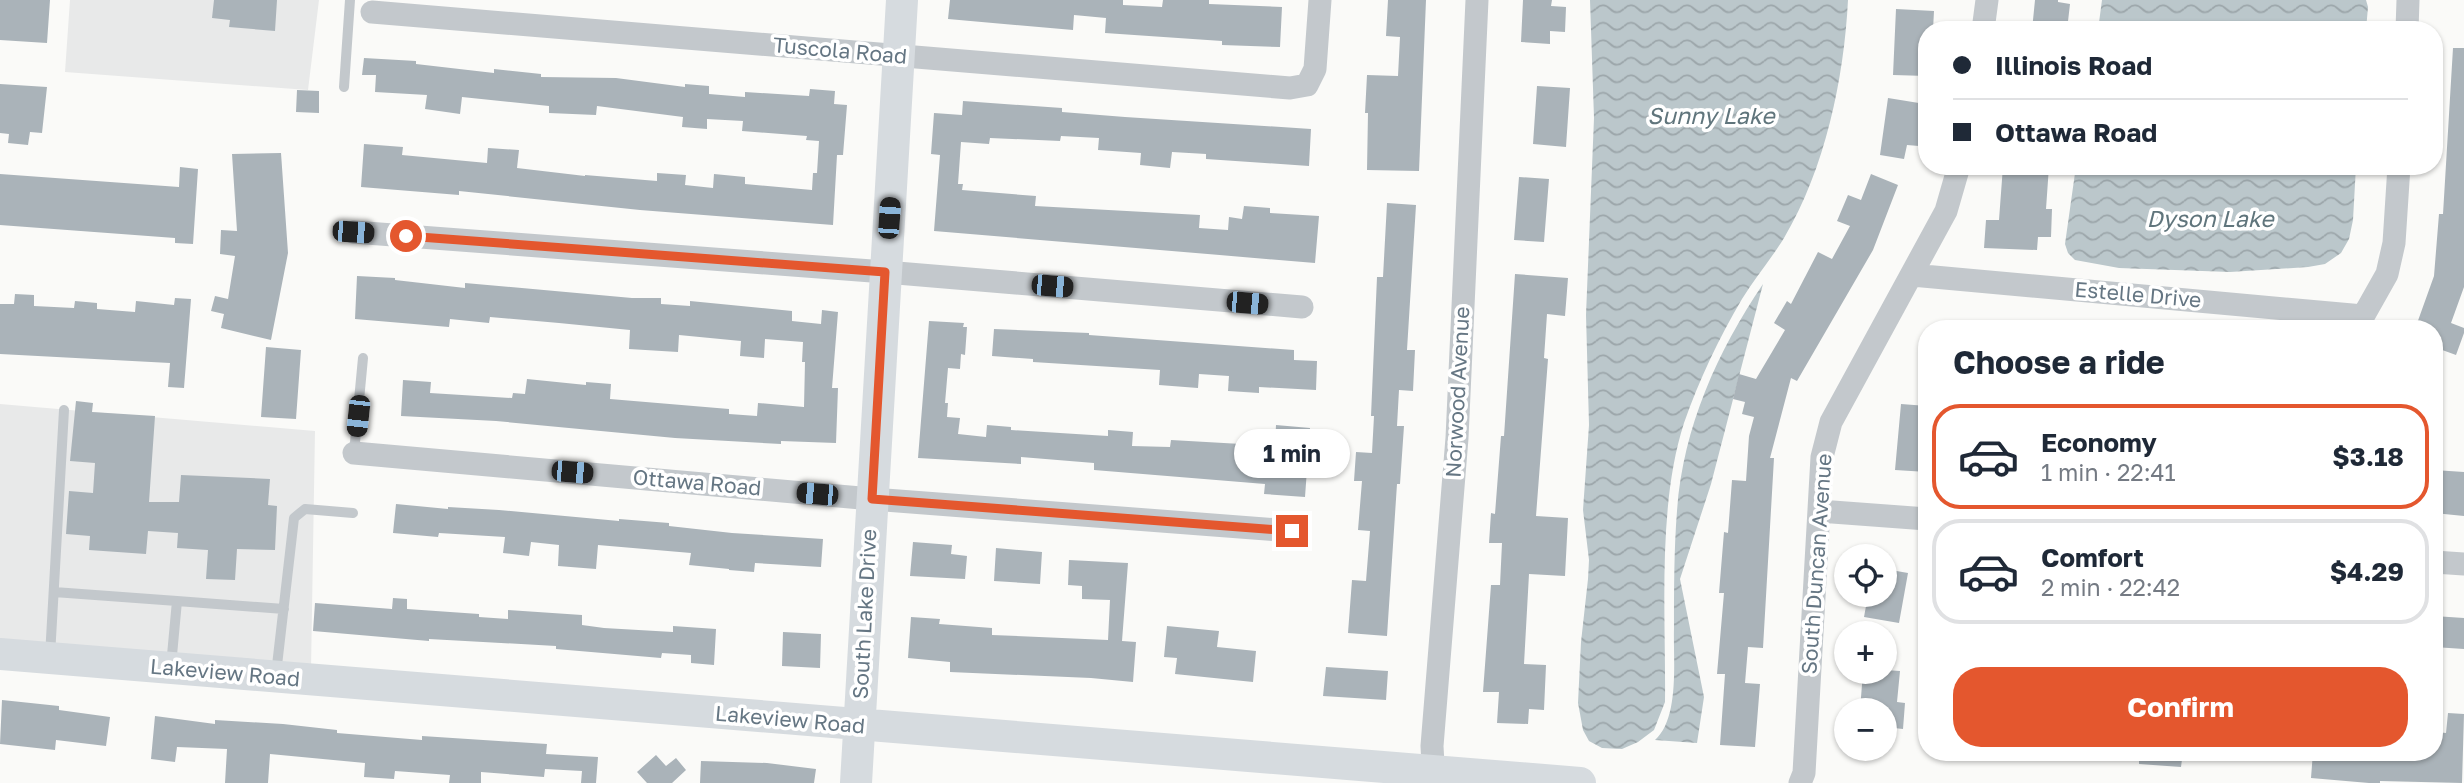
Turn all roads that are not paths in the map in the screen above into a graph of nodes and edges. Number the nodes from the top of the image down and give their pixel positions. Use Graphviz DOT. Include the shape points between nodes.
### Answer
graph roads {
  1 [pos="350,0"];
  2 [pos="902,0"];
  3 [pos="1320,0"];
  4 [pos="1477,0"];
  5 [pos="1987,0"];
  6 [pos="2409,0"];
  7 [pos="372,12"];
  8 [pos="1984,21"];
  9 [pos="2408,21"];
  10 [pos="899,56"];
  11 [pos="344,87"];
  12 [pos="1956,175"];
  13 [pos="2399,175"];
  14 [pos="353,232"];
  15 [pos="885,272"];
  16 [pos="1912,275"];
  17 [pos="1302,307"];
  18 [pos="2341,320"];
  19 [pos="2361,320"];
  20 [pos="363,358"];
  21 [pos="64,410"];
  22 [pos="354,453"];
  23 [pos="872,499"];
  24 [pos="1819,511"];
  25 [pos="353,513"];
  26 [pos="1918,518"];
  27 [pos="1292,531"];
  28 [pos="2443,563"];
  29 [pos="2464,564"];
  30 [pos="54,592"];
  31 [pos="177,601"];
  32 [pos="284,609"];
  33 [pos="0,654"];
  34 [pos="50,658"];
  35 [pos="170,668"];
  36 [pos="275,677"];
  37 [pos="860,726"];
  38 [pos="1434,777"];
  39 [pos="856,783"];
  40 [pos="1580,783"];
  41 [pos="1800,783"];
  1 -- 11 [label="lane"];
  2 -- 10 [label="street, South Lake Drive"];
  3 -- 10 [label="street, Tuscola Road" via="1315,69 1307,85 1290,88"];
  4 -- 38 [label="street, Norwood Avenue" via="1457,438 1432,746"];
  5 -- 8 [label="street"];
  6 -- 9 [label="street"];
  7 -- 10 [label="street, Tuscola Road"];
  10 -- 15 [label="street, South Lake Drive"];
  12 -- 16 [label="street, South Duncan Avenue" via="1945,211"];
  13 -- 19 [label="street" via="2395,243 2387,274"];
  14 -- 15 [label="street"];
  15 -- 17 [label="street"];
  15 -- 23 [label="street, South Lake Drive"];
  16 -- 18 [label="street, Estelle Drive"];
  16 -- 24 [label="street, South Duncan Avenue" via="1830,422 1822,457"];
  20 -- 22 [label="lane"];
  21 -- 30 [label="lane"];
  22 -- 23 [label="street, Ottawa Road"];
  23 -- 27 [label="street, Ottawa Road"];
  23 -- 37 [label="street, South Lake Drive"];
  24 -- 26 [label="street"];
  24 -- 41 [label="street, South Duncan Avenue"];
  25 -- 32 [label="lane" via="305,509 294,517"];
  28 -- 29 [label="street"];
  30 -- 31 [label="lane"];
  30 -- 34 [label="lane"];
  31 -- 32 [label="lane"];
  31 -- 35 [label="lane"];
  32 -- 36 [label="lane"];
  33 -- 34 [label="street, Lakeview Road"];
  34 -- 35 [label="street, Lakeview Road"];
  35 -- 36 [label="street, Lakeview Road"];
  36 -- 37 [label="street, Lakeview Road"];
  37 -- 38 [label="street, Lakeview Road"];
  37 -- 39 [label="street, South Lake Drive"];
  38 -- 40 [label="street, Lakeview Road"];
}
